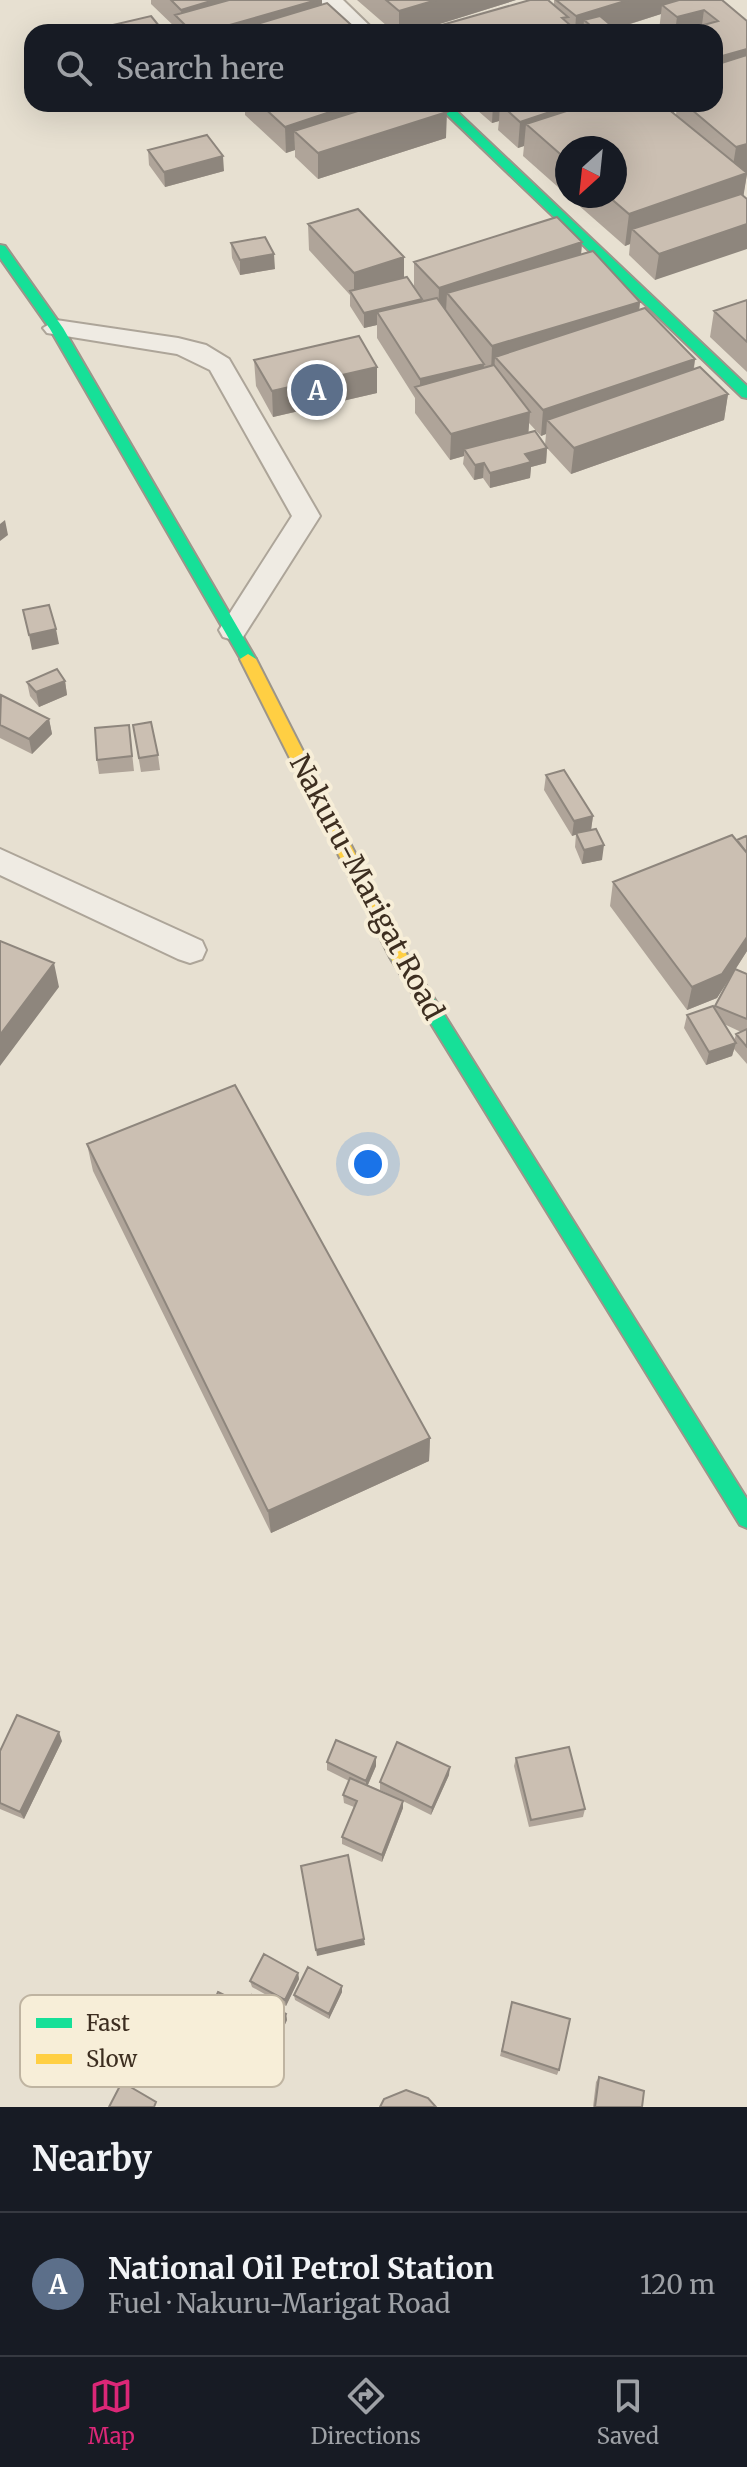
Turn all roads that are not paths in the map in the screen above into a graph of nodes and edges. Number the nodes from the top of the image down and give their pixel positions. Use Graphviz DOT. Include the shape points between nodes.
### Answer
graph roads {
  1 [pos="327,0"];
  2 [pos="353,24"];
  3 [pos="450,112"];
  4 [pos="0,249"];
  5 [pos="56,328"];
  6 [pos="747,394"];
  7 [pos="233,630"];
  8 [pos="0,861"];
  9 [pos="190,950"];
  10 [pos="747,1518"];
  1 -- 2 [label="street"];
  3 -- 6 [label="main road"];
  4 -- 5 [label="main road, Nakuru-Marigat Road"];
  5 -- 7 [label="main road, Nakuru-Marigat Road"];
  5 -- 7 [label="lane" via="178,346 220,365 306,516"];
  7 -- 10 [label="main road, Nakuru-Marigat Road" via="408,974"];
  8 -- 9 [label="lane"];
}
